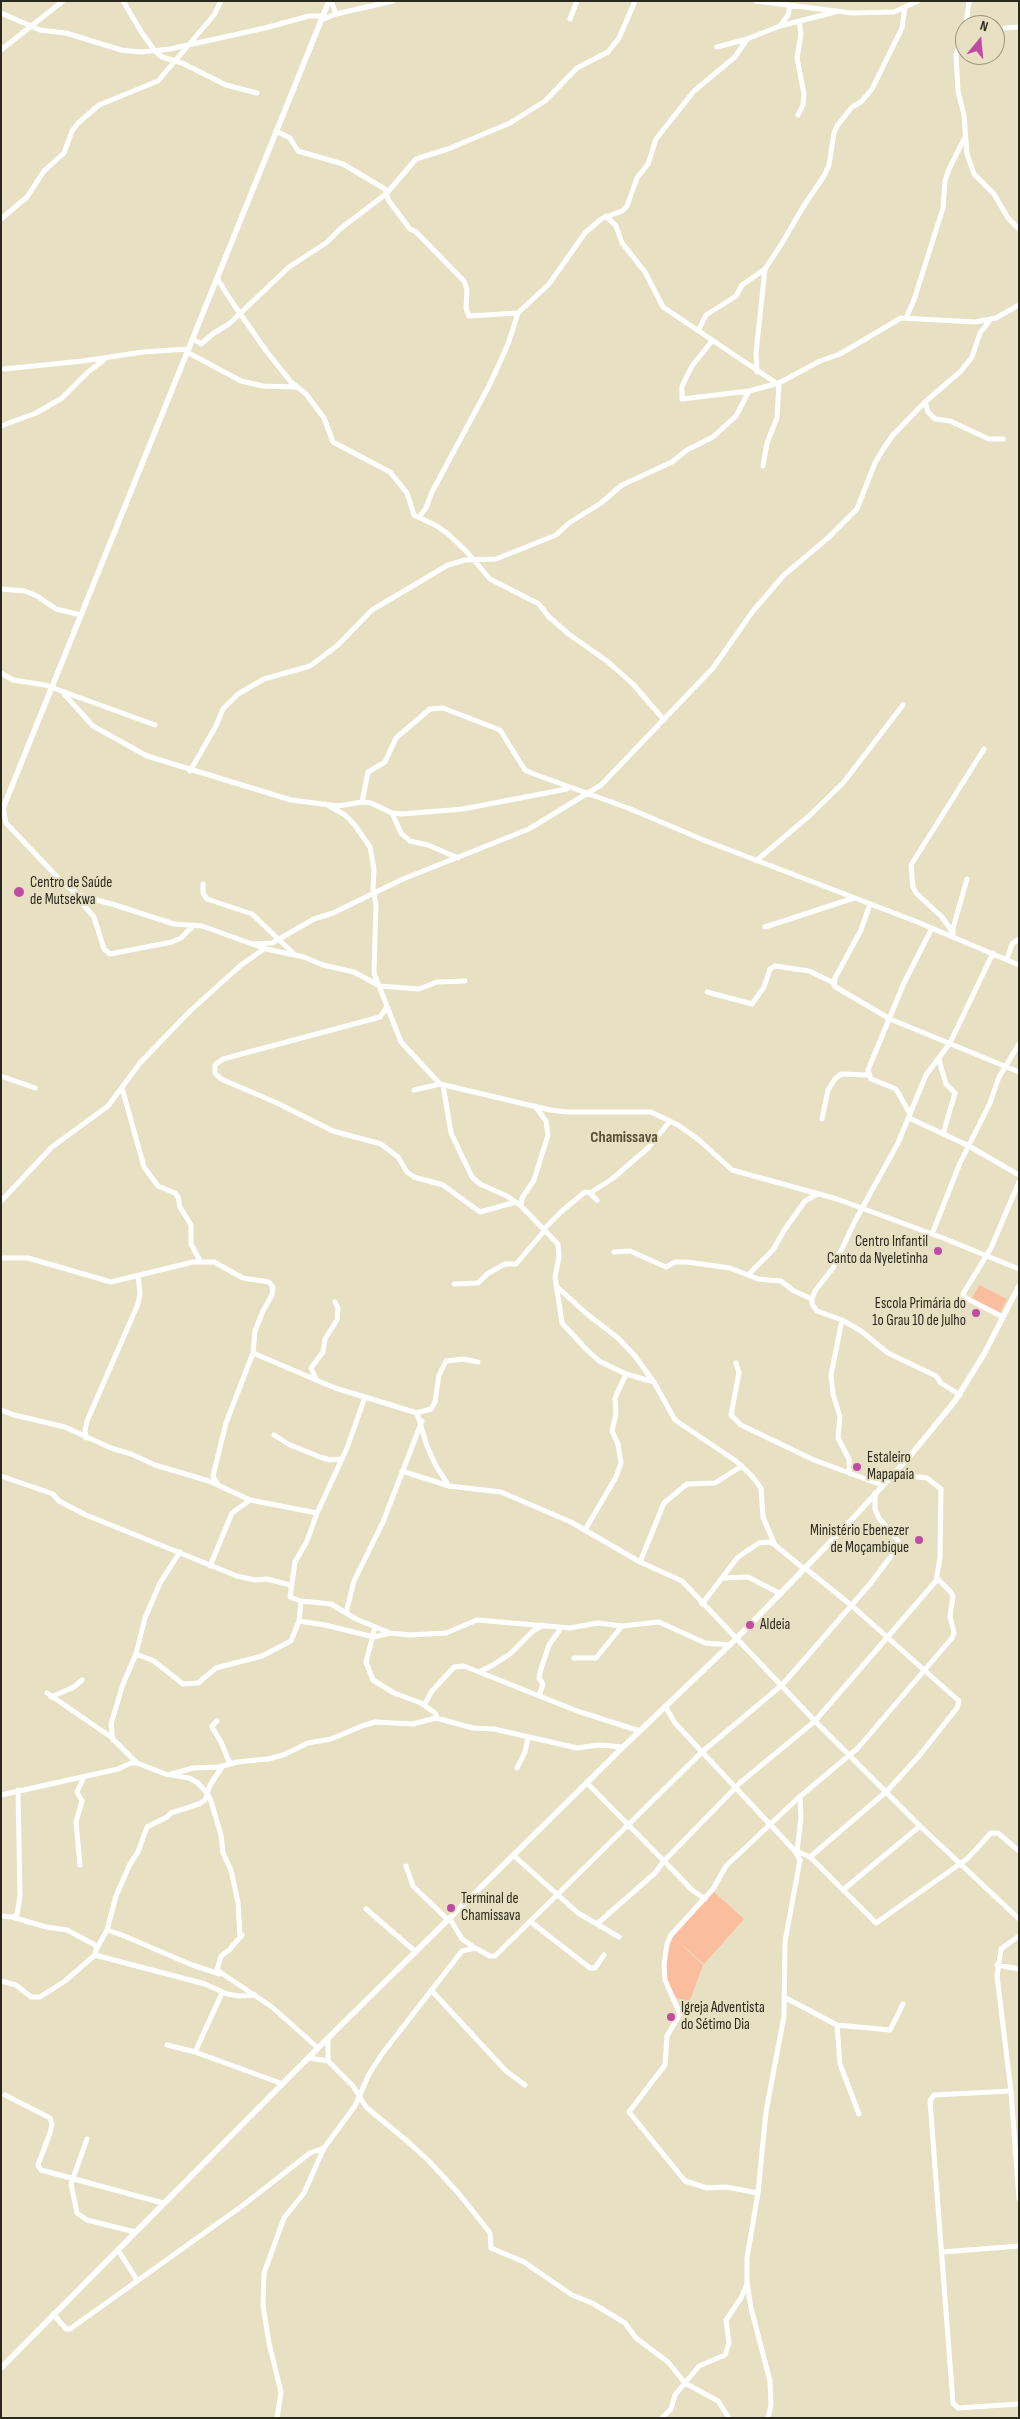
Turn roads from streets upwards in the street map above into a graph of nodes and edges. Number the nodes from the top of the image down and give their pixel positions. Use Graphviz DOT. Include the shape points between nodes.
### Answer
graph roads {
  1 [pos="63,1"];
  2 [pos="123,1"];
  3 [pos="221,1"];
  4 [pos="330,1"];
  5 [pos="393,1"];
  6 [pos="577,1"];
  7 [pos="635,1"];
  8 [pos="756,1"];
  9 [pos="800,1"];
  10 [pos="918,1"];
  11 [pos="969,1"];
  12 [pos="765,2"];
  13 [pos="793,6"];
  14 [pos="906,7"];
  15 [pos="840,12"];
  16 [pos="1,13"];
  17 [pos="336,14"];
  18 [pos="967,15"];
  19 [pos="322,18"];
  20 [pos="570,19"];
  21 [pos="799,21"];
  22 [pos="780,26"];
  23 [pos="29,27"];
  24 [pos="1019,27"];
  25 [pos="1006,28"];
  26 [pos="747,39"];
  27 [pos="191,43"];
  28 [pos="717,48"];
  29 [pos="1,50"];
  30 [pos="155,51"];
  31 [pos="175,61"];
  32 [pos="957,65"];
  33 [pos="257,93"];
  34 [pos="798,116"];
  35 [pos="276,132"];
  36 [pos="965,137"];
  37 [pos="386,193"];
  38 [pos="606,216"];
  39 [pos="1,219"];
  40 [pos="1019,229"];
  41 [pos="765,269"];
  42 [pos="218,278"];
  43 [pos="1019,305"];
  44 [pos="518,313"];
  45 [pos="240,314"];
  46 [pos="906,318"];
  47 [pos="991,319"];
  48 [pos="698,331"];
  49 [pos="193,339"];
  50 [pos="712,341"];
  51 [pos="188,351"];
  52 [pos="107,358"];
  53 [pos="4,369"];
  54 [pos="757,372"];
  55 [pos="777,383"];
  56 [pos="297,387"];
  57 [pos="749,391"];
  58 [pos="925,402"];
  59 [pos="1,426"];
  60 [pos="1003,439"];
  61 [pos="763,466"];
  62 [pos="419,517"];
  63 [pos="474,559"];
  64 [pos="1,589"];
  65 [pos="81,616"];
  66 [pos="1,672"];
  67 [pos="55,680"];
  68 [pos="45,685"];
  69 [pos="52,688"];
  70 [pos="64,694"];
  71 [pos="903,705"];
  72 [pos="664,720"];
  73 [pos="155,725"];
  74 [pos="984,749"];
  75 [pos="190,771"];
  76 [pos="572,789"];
  77 [pos="588,794"];
  78 [pos="362,802"];
  79 [pos="329,806"];
  80 [pos="2,811"];
  81 [pos="392,813"];
  82 [pos="3,823"];
  83 [pos="458,858"];
  84 [pos="756,860"];
  85 [pos="967,879"];
  86 [pos="204,884"];
  87 [pos="374,893"];
  88 [pos="74,894"];
  89 [pos="854,898"];
  90 [pos="870,904"];
  91 [pos="194,925"];
  92 [pos="765,927"];
  93 [pos="932,928"];
  94 [pos="953,935"];
  95 [pos="1019,939"];
  96 [pos="278,940"];
  97 [pos="252,944"];
  98 [pos="264,949"];
  99 [pos="992,953"];
  100 [pos="296,956"];
  101 [pos="1007,959"];
  102 [pos="1019,965"];
  103 [pos="465,981"];
  104 [pos="834,983"];
  105 [pos="380,986"];
  106 [pos="707,992"];
  107 [pos="387,1007"];
  108 [pos="890,1019"];
  109 [pos="950,1042"];
  110 [pos="1019,1044"];
  111 [pos="939,1060"];
  112 [pos="1005,1066"];
  113 [pos="1019,1072"];
  114 [pos="868,1075"];
  115 [pos="1,1076"];
  116 [pos="442,1084"];
  117 [pos="35,1088"];
  118 [pos="122,1088"];
  119 [pos="414,1090"];
  120 [pos="535,1106"];
  121 [pos="910,1116"];
  122 [pos="822,1119"];
  123 [pos="670,1121"];
  124 [pos="944,1134"];
  125 [pos="969,1146"];
  126 [pos="1019,1175"];
  127 [pos="1019,1182"];
  128 [pos="590,1193"];
  129 [pos="817,1194"];
  130 [pos="597,1200"];
  131 [pos="1,1202"];
  132 [pos="519,1204"];
  133 [pos="863,1209"];
  134 [pos="545,1230"];
  135 [pos="932,1234"];
  136 [pos="614,1252"];
  137 [pos="987,1255"];
  138 [pos="1,1258"];
  139 [pos="200,1261"];
  140 [pos="1019,1269"];
  141 [pos="749,1274"];
  142 [pos="138,1276"];
  143 [pos="454,1284"];
  144 [pos="556,1286"];
  145 [pos="1019,1286"];
  146 [pos="812,1299"];
  147 [pos="335,1302"];
  148 [pos="1003,1316"];
  149 [pos="842,1320"];
  150 [pos="253,1354"];
  151 [pos="478,1362"];
  152 [pos="736,1363"];
  153 [pos="626,1374"];
  154 [pos="316,1380"];
  155 [pos="654,1382"];
  156 [pos="960,1395"];
  157 [pos="365,1397"];
  158 [pos="1,1410"];
  159 [pos="417,1413"];
  160 [pos="422,1421"];
  161 [pos="274,1435"];
  162 [pos="86,1438"];
  163 [pos="342,1459"];
  164 [pos="742,1466"];
  165 [pos="402,1471"];
  166 [pos="850,1474"];
  167 [pos="893,1474"];
  168 [pos="1,1476"];
  169 [pos="218,1485"];
  170 [pos="882,1485"];
  171 [pos="449,1486"];
  172 [pos="876,1493"];
  173 [pos="250,1500"];
  174 [pos="318,1513"];
  175 [pos="585,1530"];
  176 [pos="775,1545"];
  177 [pos="180,1552"];
  178 [pos="640,1562"];
  179 [pos="210,1566"];
  180 [pos="804,1569"];
  181 [pos="723,1578"];
  182 [pos="937,1578"];
  183 [pos="290,1585"];
  184 [pos="781,1594"];
  185 [pos="301,1601"];
  186 [pos="702,1604"];
  187 [pos="851,1605"];
  188 [pos="346,1613"];
  189 [pos="299,1621"];
  190 [pos="543,1625"];
  191 [pos="622,1626"];
  192 [pos="375,1627"];
  193 [pos="561,1628"];
  194 [pos="390,1633"];
  195 [pos="372,1636"];
  196 [pos="736,1639"];
  197 [pos="887,1639"];
  198 [pos="730,1645"];
  199 [pos="136,1654"];
  200 [pos="574,1658"];
  201 [pos="924,1670"];
  202 [pos="479,1672"];
  203 [pos="82,1680"];
  204 [pos="782,1685"];
  205 [pos="538,1696"];
  206 [pos="424,1704"];
  207 [pos="665,1706"];
  208 [pos="438,1719"];
  209 [pos="217,1721"];
  210 [pos="815,1721"];
  211 [pos="640,1730"];
  212 [pos="528,1738"];
  213 [pos="113,1740"];
  214 [pos="623,1747"];
  215 [pos="702,1752"];
  216 [pos="850,1756"];
  217 [pos="137,1763"];
  218 [pos="230,1764"];
  219 [pos="224,1766"];
  220 [pos="517,1768"];
  221 [pos="172,1775"];
  222 [pos="84,1776"];
  223 [pos="587,1783"];
  224 [pos="736,1788"];
  225 [pos="18,1790"];
  226 [pos="887,1791"];
  227 [pos="207,1793"];
  228 [pos="1,1795"];
  229 [pos="800,1796"];
  230 [pos="628,1826"];
  231 [pos="769,1826"];
  232 [pos="920,1826"];
  233 [pos="796,1851"];
  234 [pos="1019,1851"];
  235 [pos="514,1855"];
  236 [pos="810,1857"];
  237 [pos="664,1861"];
  238 [pos="961,1864"];
  239 [pos="80,1865"];
  240 [pos="406,1866"];
  241 [pos="843,1890"];
  242 [pos="558,1895"];
  243 [pos="704,1899"];
  244 [pos="366,1909"];
  245 [pos="1,1916"];
  246 [pos="12,1917"];
  247 [pos="449,1919"];
  248 [pos="1019,1919"];
  249 [pos="531,1922"];
  250 [pos="597,1924"];
  251 [pos="106,1930"];
  252 [pos="1019,1936"];
  253 [pos="619,1937"];
  254 [pos="462,1939"];
  255 [pos="474,1948"];
  256 [pos="462,1951"];
  257 [pos="416,1952"];
  258 [pos="96,1953"];
  259 [pos="604,1955"];
  260 [pos="997,1965"];
  261 [pos="1019,1969"];
  262 [pos="220,1974"];
  263 [pos="1,1981"];
  264 [pos="431,1990"];
  265 [pos="222,1993"];
  266 [pos="255,1995"];
  267 [pos="784,1998"];
  268 [pos="902,2004"];
  269 [pos="837,2025"];
  270 [pos="328,2040"];
  271 [pos="167,2045"];
  272 [pos="318,2048"];
  273 [pos="195,2052"];
  274 [pos="309,2058"];
  275 [pos="328,2061"];
  276 [pos="283,2084"];
  277 [pos="525,2085"];
  278 [pos="1010,2091"];
  279 [pos="5,2095"];
  280 [pos="360,2097"];
  281 [pos="859,2114"];
  282 [pos="87,2139"];
  283 [pos="324,2148"];
  284 [pos="72,2179"];
  285 [pos="758,2193"];
  286 [pos="1019,2199"];
  287 [pos="163,2203"];
  288 [pos="135,2232"];
  289 [pos="1019,2246"];
  290 [pos="118,2250"];
  291 [pos="943,2252"];
  292 [pos="137,2280"];
  293 [pos="747,2283"];
  294 [pos="53,2314"];
  295 [pos="1,2368"];
  296 [pos="680,2377"];
  297 [pos="690,2377"];
  298 [pos="685,2383"];
  299 [pos="1019,2404"];
  300 [pos="277,2418"];
  301 [pos="662,2418"];
  302 [pos="729,2418"];
  303 [pos="768,2418"];
  1 -- 23 [label="street"];
  2 -- 30 [label="street"];
  3 -- 27 [label="street"];
  4 -- 17 [label="street"];
  4 -- 19 [label="street"];
  5 -- 17 [label="street"];
  6 -- 20 [label="street"];
  7 -- 37 [label="street" via="619,38 608,52 576,68 545,101 510,123 416,159"];
  8 -- 12 [label="street"];
  9 -- 13 [label="street"];
  10 -- 14 [label="street"];
  11 -- 18 [label="street"];
  12 -- 13 [label="street"];
  13 -- 15 [label="street"];
  13 -- 22 [label="street"];
  14 -- 15 [label="street" via="888,12"];
  14 -- 41 [label="street" via="902,28 872,89 837,126 829,165 820,184"];
  15 -- 21 [label="street"];
  16 -- 23 [label="street"];
  17 -- 19 [label="street"];
  19 -- 27 [label="street" via="308,16"];
  19 -- 35 [label="street"];
  21 -- 22 [label="street"];
  21 -- 34 [label="street" via="802,34 797,58 804,94"];
  22 -- 26 [label="street"];
  23 -- 29 [label="street"];
  23 -- 30 [label="street" via="66,33 121,50"];
  24 -- 25 [label="street"];
  26 -- 28 [label="street"];
  26 -- 38 [label="street" via="735,57 694,92 656,139 648,164 637,178 627,206"];
  27 -- 30 [label="street"];
  27 -- 31 [label="street"];
  30 -- 31 [label="street"];
  31 -- 33 [label="street" via="226,85"];
  31 -- 39 [label="street" via="158,81 99,105 78,123 64,153 44,171 27,196"];
  32 -- 36 [label="street"];
  35 -- 37 [label="street" via="290,138 298,151 344,164 385,189"];
  35 -- 42 [label="street"];
  36 -- 40 [label="street" via="974,174 994,194 1008,218"];
  36 -- 46 [label="street" via="945,181 943,208"];
  37 -- 44 [label="street" via="388,201 410,229 464,281 469,316"];
  37 -- 45 [label="street" via="326,244 289,267"];
  38 -- 44 [label="street" via="585,234 549,284"];
  38 -- 48 [label="street" via="616,226 622,243 645,272 664,307"];
  41 -- 48 [label="street" via="742,285 736,296 706,315"];
  41 -- 54 [label="street"];
  42 -- 45 [label="street"];
  42 -- 49 [label="street"];
  43 -- 47 [label="street"];
  44 -- 62 [label="street" via="490,384"];
  45 -- 49 [label="street" via="201,344"];
  45 -- 56 [label="street"];
  46 -- 47 [label="street" via="964,323"];
  46 -- 55 [label="street"];
  47 -- 58 [label="street" via="980,333 967,364"];
  48 -- 50 [label="street"];
  49 -- 51 [label="street"];
  50 -- 54 [label="street"];
  50 -- 57 [label="street" via="692,366 680,397"];
  51 -- 52 [label="street" via="151,351"];
  51 -- 56 [label="street" via="241,381 263,386"];
  51 -- 65 [label="street"];
  52 -- 53 [label="street"];
  52 -- 59 [label="street" via="62,398 36,413"];
  54 -- 55 [label="street"];
  55 -- 57 [label="street"];
  55 -- 61 [label="street" via="777,418 767,443"];
  56 -- 62 [label="street" via="324,418 333,442 390,472 406,493 413,513"];
  57 -- 63 [label="street" via="736,416 713,437 672,462 622,484 556,535 496,558"];
  58 -- 60 [label="street" via="935,419 950,422 989,440"];
  58 -- 72 [label="street" via="892,436 874,463 857,509 784,575 753,611 714,668"];
  62 -- 63 [label="street" via="437,526"];
  63 -- 72 [label="street" via="490,578 537,603 570,635 607,661 647,697"];
  63 -- 75 [label="street" via="448,565 395,594 372,610 338,645 310,666 264,679 238,694 223,709"];
  64 -- 65 [label="street" via="25,591 56,609"];
  65 -- 67 [label="street"];
  66 -- 68 [label="street" via="18,681"];
  67 -- 68 [label="street"];
  67 -- 69 [label="street"];
  68 -- 69 [label="street"];
  69 -- 70 [label="street"];
  69 -- 80 [label="street"];
  70 -- 73 [label="street"];
  70 -- 75 [label="street" via="93,726 147,756"];
  71 -- 84 [label="street" via="843,783"];
  72 -- 77 [label="street" via="601,785"];
  74 -- 94 [label="street" via="912,865 916,893 942,918"];
  75 -- 79 [label="street" via="291,800"];
  76 -- 77 [label="street"];
  76 -- 78 [label="street" via="525,770 500,730 436,707 402,731 385,762 368,772"];
  76 -- 81 [label="street" via="463,809"];
  77 -- 83 [label="street" via="529,829"];
  77 -- 84 [label="street"];
  78 -- 79 [label="street"];
  78 -- 81 [label="street"];
  79 -- 87 [label="street" via="349,820 370,847"];
  80 -- 82 [label="street"];
  81 -- 83 [label="street" via="401,833 410,841"];
  82 -- 88 [label="street"];
  83 -- 87 [label="street"];
  84 -- 89 [label="street"];
  85 -- 94 [label="street"];
  86 -- 96 [label="street" via="203,893 207,899 252,914"];
  87 -- 96 [label="street" via="314,919"];
  87 -- 105 [label="street" via="374,966"];
  88 -- 91 [label="street" via="174,924"];
  88 -- 91 [label="street" via="94,917 104,949 110,954 177,940"];
  89 -- 90 [label="street"];
  89 -- 92 [label="street"];
  90 -- 93 [label="street"];
  90 -- 104 [label="street" via="861,930"];
  91 -- 97 [label="street"];
  93 -- 94 [label="street"];
  93 -- 108 [label="street"];
  94 -- 99 [label="street"];
  95 -- 101 [label="street" via="1012,944"];
  96 -- 97 [label="street"];
  96 -- 100 [label="street"];
  97 -- 98 [label="street"];
  98 -- 100 [label="street"];
  98 -- 118 [label="street" via="238,967 189,1012 140,1063"];
  99 -- 101 [label="street"];
  99 -- 109 [label="street"];
  100 -- 105 [label="street" via="354,972"];
  101 -- 102 [label="street"];
  103 -- 105 [label="street" via="437,982 419,989"];
  104 -- 106 [label="street" via="809,971 775,966 752,1004"];
  104 -- 108 [label="street" via="842,992"];
  105 -- 107 [label="street"];
  107 -- 116 [label="street" via="401,1042"];
  107 -- 132 [label="street" via="380,1017 223,1059 214,1065 215,1073 333,1131 381,1144 398,1157 414,1177 443,1185 480,1212"];
  108 -- 109 [label="street"];
  108 -- 114 [label="street"];
  109 -- 111 [label="street"];
  109 -- 112 [label="street"];
  110 -- 112 [label="street"];
  111 -- 121 [label="street" via="926,1075"];
  111 -- 124 [label="street" via="946,1084 955,1094"];
  112 -- 113 [label="street"];
  112 -- 125 [label="street"];
  114 -- 121 [label="street" via="896,1089"];
  114 -- 122 [label="street" via="841,1074 835,1079 828,1090"];
  115 -- 117 [label="street"];
  116 -- 119 [label="street"];
  116 -- 120 [label="street"];
  116 -- 132 [label="street" via="452,1133 468,1171 478,1182"];
  118 -- 131 [label="street" via="99,1114 52,1147"];
  118 -- 139 [label="street" via="144,1167 158,1186 178,1197 191,1225 191,1244"];
  120 -- 123 [label="street" via="567,1112 645,1111"];
  120 -- 132 [label="street" via="546,1121 548,1135 534,1180"];
  121 -- 124 [label="street"];
  121 -- 133 [label="street"];
  123 -- 128 [label="street" via="648,1148"];
  123 -- 129 [label="street" via="699,1140 732,1170"];
  124 -- 125 [label="street"];
  125 -- 126 [label="street"];
  125 -- 135 [label="street"];
  127 -- 137 [label="street"];
  128 -- 130 [label="street"];
  128 -- 134 [label="street" via="586,1192 573,1202"];
  129 -- 133 [label="street"];
  129 -- 141 [label="street" via="805,1201 773,1250"];
  132 -- 134 [label="street"];
  133 -- 135 [label="street"];
  133 -- 146 [label="street" via="833,1268 814,1291"];
  134 -- 143 [label="street" via="516,1264 505,1264 478,1283"];
  134 -- 144 [label="street" via="559,1246"];
  135 -- 137 [label="street"];
  136 -- 141 [label="street" via="630,1251 666,1267 675,1262 693,1262"];
  137 -- 140 [label="street"];
  137 -- 148 [label="street" via="963,1296"];
  138 -- 142 [label="street" via="28,1258 102,1281"];
  139 -- 142 [label="street"];
  139 -- 150 [label="street" via="223,1265 243,1278 269,1282 274,1288 255,1331"];
  141 -- 146 [label="street" via="758,1279 781,1281"];
  142 -- 162 [label="street" via="138,1304 88,1421"];
  144 -- 153 [label="street" via="563,1326 592,1356"];
  144 -- 155 [label="street" via="618,1338 636,1356"];
  145 -- 148 [label="street"];
  146 -- 149 [label="street" via="817,1311"];
  147 -- 154 [label="street" via="338,1308 336,1320 325,1339 323,1352 311,1368"];
  148 -- 156 [label="street"];
  149 -- 156 [label="street" via="895,1357 936,1376"];
  149 -- 166 [label="street" via="831,1375 840,1417 838,1435 849,1458"];
  150 -- 154 [label="street"];
  150 -- 169 [label="street" via="226,1423 213,1476"];
  151 -- 159 [label="street" via="464,1359 446,1361 438,1376 435,1402 431,1408"];
  152 -- 166 [label="street" via="739,1373 732,1418 746,1430"];
  153 -- 155 [label="street"];
  153 -- 175 [label="street" via="615,1398 612,1431 622,1459 619,1471"];
  154 -- 157 [label="street"];
  155 -- 164 [label="street" via="675,1420"];
  156 -- 167 [label="street"];
  157 -- 159 [label="street"];
  157 -- 163 [label="street"];
  158 -- 162 [label="street" via="65,1427"];
  159 -- 160 [label="street"];
  160 -- 165 [label="street"];
  160 -- 171 [label="street" via="427,1446"];
  161 -- 163 [label="street" via="320,1457"];
  162 -- 169 [label="street"];
  163 -- 174 [label="street"];
  164 -- 176 [label="street" via="759,1484 763,1517"];
  164 -- 178 [label="street" via="715,1484 687,1484 664,1503"];
  165 -- 171 [label="street"];
  165 -- 188 [label="street" via="383,1522 354,1581"];
  166 -- 170 [label="street"];
  167 -- 170 [label="street"];
  167 -- 182 [label="street" via="927,1478 940,1486"];
  168 -- 177 [label="street" via="53,1494 60,1502 86,1515"];
  169 -- 173 [label="street"];
  170 -- 172 [label="street"];
  171 -- 175 [label="street" via="501,1492"];
  172 -- 180 [label="street"];
  172 -- 187 [label="street" via="875,1508 879,1518 899,1546"];
  173 -- 174 [label="street"];
  173 -- 179 [label="street" via="232,1513"];
  174 -- 183 [label="street" via="308,1541 295,1562"];
  175 -- 178 [label="street"];
  176 -- 180 [label="street"];
  176 -- 181 [label="street" via="770,1542 754,1544 734,1560"];
  177 -- 179 [label="street"];
  177 -- 199 [label="street" via="153,1596"];
  178 -- 186 [label="street" via="679,1580"];
  179 -- 183 [label="street" via="246,1579 266,1578"];
  180 -- 184 [label="street"];
  180 -- 187 [label="street"];
  181 -- 184 [label="street" via="748,1577"];
  181 -- 186 [label="street"];
  182 -- 197 [label="street"];
  182 -- 201 [label="street" via="953,1597 950,1616 954,1636"];
  183 -- 185 [label="street" via="290,1597"];
  184 -- 196 [label="street"];
  185 -- 188 [label="street" via="330,1604"];
  185 -- 189 [label="street"];
  186 -- 196 [label="street"];
  187 -- 197 [label="street"];
  187 -- 204 [label="street"];
  188 -- 192 [label="street"];
  189 -- 195 [label="street"];
  189 -- 199 [label="street" via="291,1641 276,1650 216,1668 198,1683 183,1684 154,1661"];
  190 -- 193 [label="street"];
  190 -- 194 [label="street" via="477,1620 446,1633"];
  190 -- 202 [label="street" via="503,1659"];
  191 -- 193 [label="street" via="598,1623"];
  191 -- 198 [label="street" via="658,1622 705,1643"];
  191 -- 200 [label="street" via="596,1658"];
  192 -- 194 [label="street"];
  192 -- 195 [label="street"];
  193 -- 205 [label="street" via="549,1645 540,1672 543,1684"];
  194 -- 195 [label="street"];
  195 -- 206 [label="street" via="366,1662 373,1680"];
  196 -- 198 [label="street"];
  196 -- 204 [label="street"];
  197 -- 201 [label="street"];
  197 -- 210 [label="street"];
  198 -- 207 [label="street"];
  199 -- 213 [label="street" via="111,1724"];
  201 -- 216 [label="street"];
  201 -- 226 [label="street" via="959,1704"];
  202 -- 205 [label="street"];
  202 -- 206 [label="street" via="464,1666 454,1667"];
  203 -- 213 [label="street" via="74,1687 49,1695"];
  204 -- 210 [label="street"];
  204 -- 215 [label="street"];
  205 -- 211 [label="street"];
  206 -- 208 [label="street"];
  207 -- 211 [label="street"];
  207 -- 215 [label="street" via="675,1723"];
  208 -- 212 [label="street"];
  208 -- 218 [label="street" via="413,1724 368,1724 331,1739 308,1743 278,1757"];
  209 -- 218 [label="street" via="212,1726"];
  210 -- 216 [label="street"];
  210 -- 224 [label="street"];
  211 -- 214 [label="street"];
  212 -- 214 [label="street" via="576,1748 599,1745"];
  212 -- 220 [label="street"];
  213 -- 217 [label="street"];
  214 -- 223 [label="street"];
  215 -- 224 [label="street"];
  215 -- 230 [label="street"];
  216 -- 226 [label="street"];
  216 -- 229 [label="street"];
  217 -- 221 [label="street"];
  217 -- 222 [label="street"];
  218 -- 219 [label="street"];
  219 -- 221 [label="street" via="193,1768"];
  219 -- 227 [label="street" via="218,1770"];
  221 -- 227 [label="street" via="189,1778"];
  222 -- 225 [label="street"];
  222 -- 239 [label="street" via="77,1792 82,1801 76,1822"];
  223 -- 230 [label="street"];
  223 -- 235 [label="street"];
  224 -- 231 [label="street"];
  224 -- 237 [label="street"];
  225 -- 228 [label="street"];
  225 -- 246 [label="street" via="21,1884 17,1915"];
  226 -- 232 [label="street"];
  226 -- 236 [label="street"];
  227 -- 251 [label="street" via="199,1804 176,1811 147,1826 116,1896"];
  227 -- 262 [label="street" via="223,1853 231,1870 241,1936 221,1956 217,1970"];
  229 -- 231 [label="street"];
  229 -- 233 [label="street" via="801,1818"];
  230 -- 237 [label="street"];
  230 -- 242 [label="street"];
  231 -- 233 [label="street"];
  231 -- 243 [label="street" via="726,1866"];
  232 -- 238 [label="street"];
  232 -- 241 [label="street"];
  233 -- 236 [label="street"];
  233 -- 267 [label="street" via="800,1867 790,1908"];
  234 -- 238 [label="street" via="993,1832"];
  235 -- 242 [label="street"];
  235 -- 247 [label="street"];
  236 -- 241 [label="street"];
  237 -- 243 [label="street"];
  237 -- 250 [label="street" via="655,1873"];
  238 -- 241 [label="street" via="876,1923"];
  238 -- 248 [label="street"];
  240 -- 247 [label="street" via="412,1886"];
  242 -- 249 [label="street"];
  242 -- 250 [label="street" via="578,1913"];
  243 -- 285 [label="street" via="669,1938 664,1972 680,2014 667,2036 666,2065 629,2112 685,2181 707,2188 726,2187"];
  244 -- 257 [label="street"];
  245 -- 246 [label="street"];
  246 -- 258 [label="street" via="68,1930 97,1946"];
  247 -- 254 [label="street"];
  247 -- 257 [label="street"];
  249 -- 255 [label="street" via="495,1956"];
  249 -- 259 [label="street" via="590,1968 596,1968"];
  250 -- 253 [label="street"];
  251 -- 258 [label="street"];
  251 -- 262 [label="street"];
  252 -- 260 [label="street" via="1003,1947"];
  254 -- 255 [label="street"];
  254 -- 256 [label="street"];
  255 -- 256 [label="street"];
  256 -- 264 [label="street"];
  257 -- 270 [label="street"];
  258 -- 263 [label="street" via="65,1981 40,1997 31,1997 16,1985"];
  258 -- 265 [label="street" via="205,1984"];
  260 -- 261 [label="street"];
  260 -- 278 [label="street"];
  262 -- 266 [label="street"];
  264 -- 277 [label="street" via="506,2071"];
  264 -- 280 [label="street" via="382,2054"];
  265 -- 266 [label="street"];
  265 -- 273 [label="street"];
  266 -- 272 [label="street"];
  267 -- 269 [label="street"];
  267 -- 285 [label="street" via="783,2029 766,2112"];
  268 -- 269 [label="street" via="890,2030"];
  269 -- 281 [label="street" via="840,2064"];
  270 -- 272 [label="street"];
  270 -- 275 [label="street"];
  271 -- 273 [label="street"];
  272 -- 274 [label="street"];
  273 -- 276 [label="street"];
  274 -- 275 [label="street"];
  274 -- 276 [label="street"];
  275 -- 280 [label="street"];
  276 -- 287 [label="street"];
  278 -- 286 [label="street"];
  278 -- 291 [label="street" via="931,2097"];
  279 -- 284 [label="street" via="50,2118 50,2133 38,2165 41,2170"];
  280 -- 283 [label="street"];
  280 -- 296 [label="street" via="366,2107 408,2141 460,2195 490,2234 491,2248 524,2262 572,2295 625,2323 636,2338 668,2362"];
  282 -- 284 [label="street"];
  283 -- 292 [label="street" via="310,2153"];
  283 -- 300 [label="street" via="304,2193 284,2218 264,2273 263,2305 282,2392"];
  284 -- 287 [label="street"];
  284 -- 288 [label="street" via="75,2207 80,2216"];
  285 -- 293 [label="street" via="748,2252"];
  287 -- 288 [label="street"];
  288 -- 290 [label="street"];
  289 -- 291 [label="street"];
  290 -- 292 [label="street"];
  290 -- 294 [label="street"];
  291 -- 299 [label="street" via="953,2403 958,2408"];
  292 -- 294 [label="street" via="68,2329"];
  293 -- 297 [label="street" via="726,2320 729,2343 725,2355 699,2366"];
  293 -- 303 [label="street" via="770,2381"];
  294 -- 295 [label="street"];
  296 -- 297 [label="street"];
  296 -- 298 [label="street"];
  297 -- 298 [label="street"];
  298 -- 301 [label="street" via="674,2396 671,2409"];
  298 -- 302 [label="street" via="718,2401"];
}
